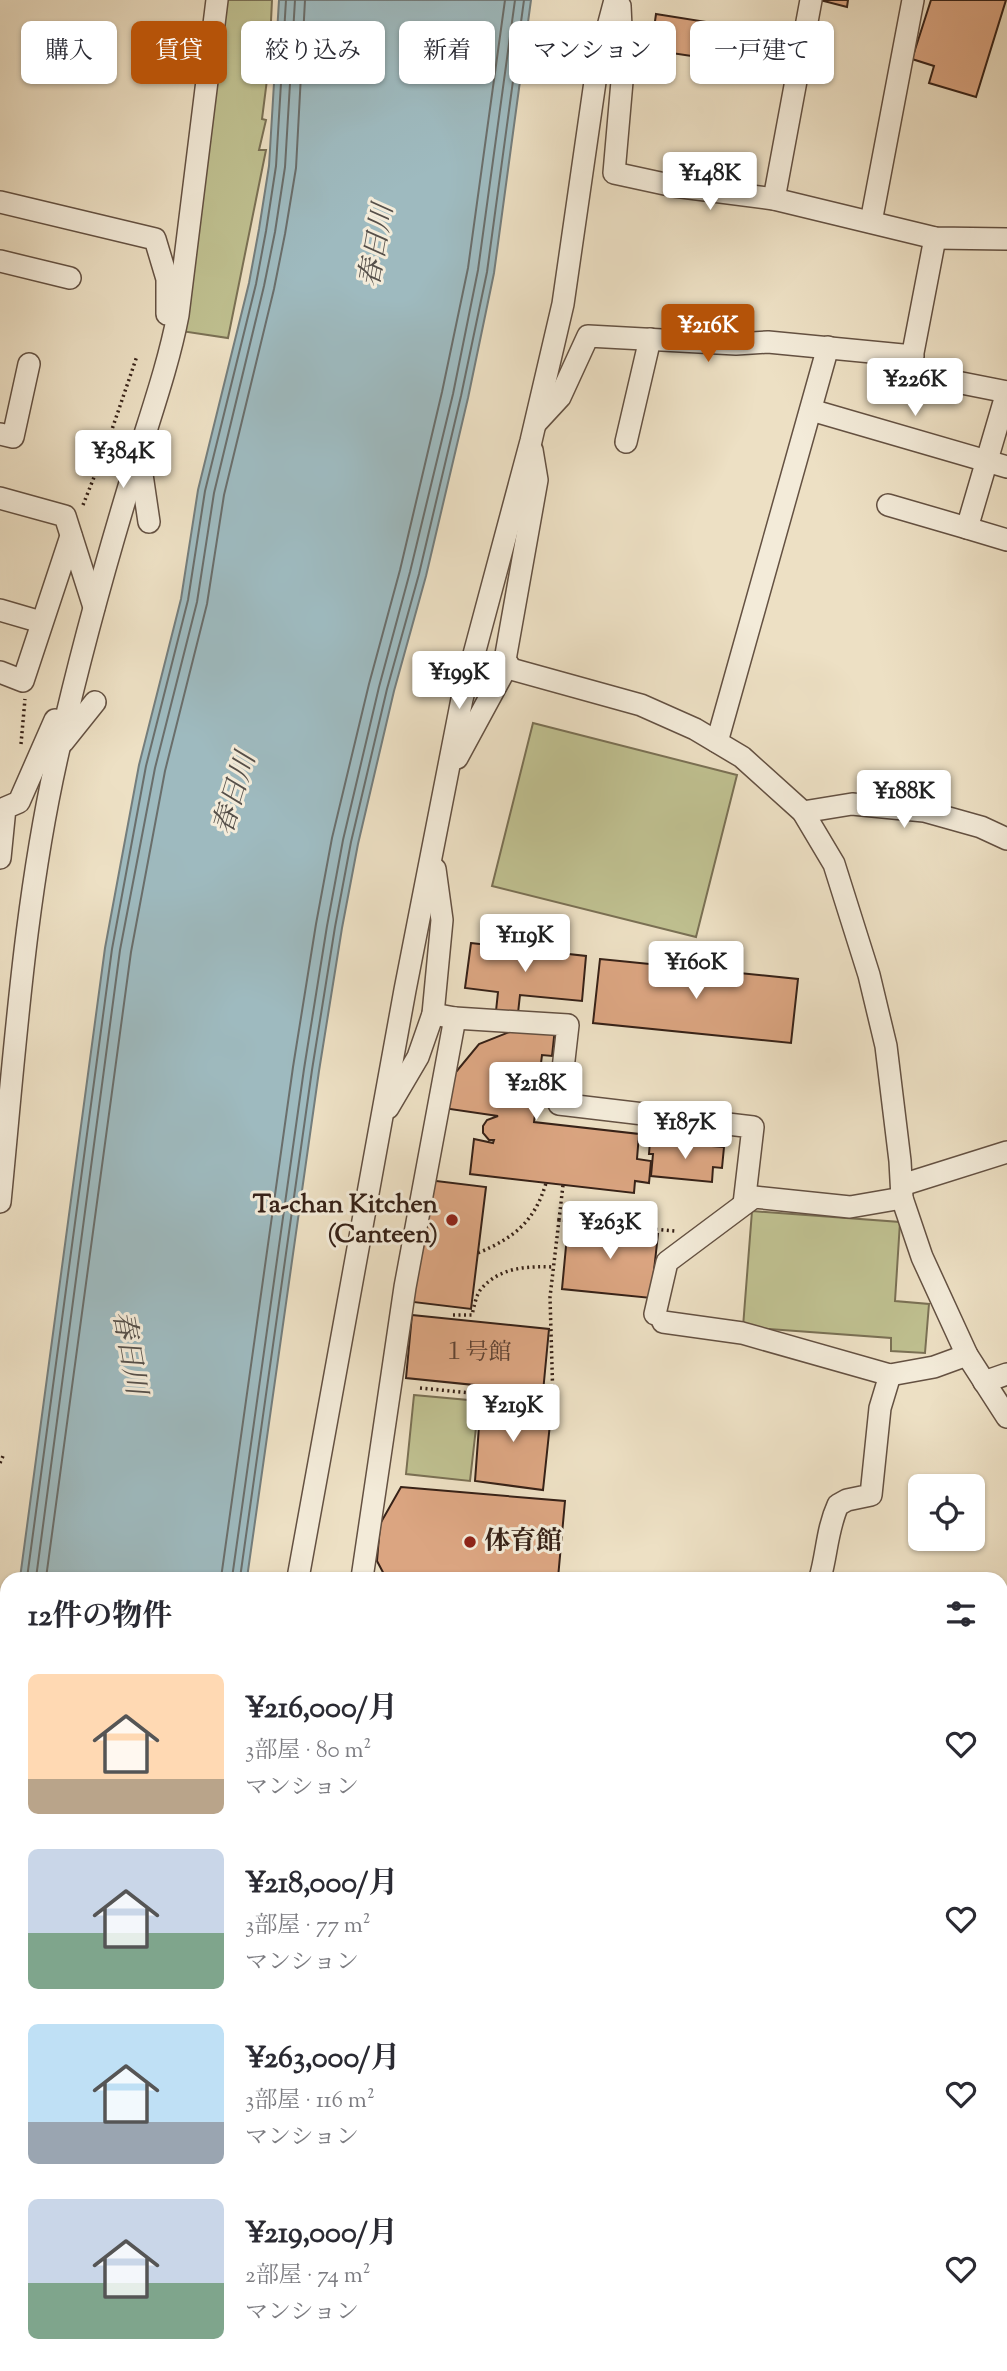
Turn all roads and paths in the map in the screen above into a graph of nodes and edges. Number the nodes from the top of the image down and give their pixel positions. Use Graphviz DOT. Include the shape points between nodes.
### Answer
graph roads {
  1 [pos="217,0"];
  2 [pos="617,0"];
  3 [pos="811,0"];
  4 [pos="913,0"];
  5 [pos="774,199"];
  6 [pos="0,202"];
  7 [pos="871,222"];
  8 [pos="935,238"];
  9 [pos="1007,239"];
  10 [pos="0,261"];
  11 [pos="70,278"];
  12 [pos="650,340"];
  13 [pos="828,347"];
  14 [pos="171,350"];
  15 [pos="137,356"];
  16 [pos="913,356"];
  17 [pos="29,364"];
  18 [pos="1007,392"];
  19 [pos="811,410"];
  20 [pos="533,432"];
  21 [pos="0,434"];
  22 [pos="626,442"];
  23 [pos="139,452"];
  24 [pos="997,464"];
  25 [pos="0,498"];
  26 [pos="888,505"];
  27 [pos="149,522"];
  28 [pos="967,528"];
  29 [pos="71,536"];
  30 [pos="1007,540"];
  31 [pos="94,607"];
  32 [pos="0,610"];
  33 [pos="41,622"];
  34 [pos="508,664"];
  35 [pos="0,672"];
  36 [pos="23,681"];
  37 [pos="96,702"];
  38 [pos="69,708"];
  39 [pos="717,742"];
  40 [pos="59,746"];
  41 [pos="20,749"];
  42 [pos="446,777"];
  43 [pos="803,812"];
  44 [pos="1007,839"];
  45 [pos="432,849"];
  46 [pos="0,858"];
  47 [pos="21,986"];
  48 [pos="433,1014"];
  49 [pos="455,1018"];
  50 [pos="0,1052"];
  51 [pos="380,1123"];
  52 [pos="3,1145"];
  53 [pos="1007,1152"];
  54 [pos="546,1183"];
  55 [pos="563,1185"];
  56 [pos="902,1191"];
  57 [pos="0,1202"];
  58 [pos="744,1204"];
  59 [pos="559,1220"];
  60 [pos="705,1234"];
  61 [pos="478,1253"];
  62 [pos="554,1267"];
  63 [pos="453,1315"];
  64 [pos="967,1355"];
  65 [pos="1007,1374"];
  66 [pos="890,1375"];
  67 [pos="984,1382"];
  68 [pos="420,1388"];
  69 [pos="1007,1417"];
  70 [pos="3,1456"];
  71 [pos="0,1463"];
  72 [pos="299,1572"];
  73 [pos="363,1572"];
  74 [pos="822,1572"];
  1 -- 14 [label="street"];
  2 -- 5 [label="street" via="623,70 614,173"];
  2 -- 20 [label="street" via="597,68 563,304"];
  3 -- 5 [label="street"];
  4 -- 7 [label="street"];
  5 -- 7 [label="street"];
  6 -- 14 [label="street" via="155,239 167,279"];
  7 -- 8 [label="street"];
  8 -- 9 [label="street"];
  8 -- 16 [label="street"];
  10 -- 11 [label="street"];
  12 -- 13 [label="street"];
  12 -- 20 [label="street" via="587,336 560,397"];
  12 -- 22 [label="street"];
  13 -- 16 [label="street"];
  13 -- 19 [label="street"];
  14 -- 23 [label="street"];
  15 -- 29 [label="path"];
  16 -- 18 [label="street" via="916,374"];
  17 -- 21 [label="street" via="13,437"];
  18 -- 24 [label="street"];
  19 -- 24 [label="street"];
  19 -- 39 [label="street"];
  20 -- 34 [label="street" via="537,480 505,660"];
  20 -- 42 [label="street" via="462,699"];
  23 -- 27 [label="street"];
  23 -- 31 [label="street"];
  24 -- 28 [label="street"];
  25 -- 29 [label="street" via="65,516"];
  26 -- 28 [label="street"];
  28 -- 30 [label="street"];
  29 -- 31 [label="street"];
  29 -- 33 [label="street"];
  31 -- 38 [label="street"];
  32 -- 33 [label="street"];
  33 -- 36 [label="street"];
  34 -- 39 [label="street" via="511,669 641,705"];
  34 -- 42 [label="street"];
  35 -- 36 [label="street"];
  36 -- 41 [label="path"];
  37 -- 40 [label="street"];
  38 -- 40 [label="street"];
  38 -- 46 [label="street" via="59,711 19,802 5,808"];
  39 -- 43 [label="street" via="742,757"];
  40 -- 47 [label="street"];
  42 -- 45 [label="street"];
  43 -- 44 [label="street" via="852,804 924,811"];
  43 -- 56 [label="street" via="834,864 869,975 886,1046"];
  45 -- 48 [label="street" via="442,920"];
  45 -- 51 [label="street"];
  47 -- 50 [label="street" via="12,994"];
  47 -- 52 [label="street"];
  48 -- 49 [label="street"];
  48 -- 51 [label="street" via="418,1057"];
  49 -- 58 [label="street" via="568,1025 559,1104 753,1127"];
  49 -- 73 [label="street" via="405,1287"];
  51 -- 72 [label="street"];
  52 -- 57 [label="street"];
  53 -- 56 [label="street"];
  54 -- 61 [label="path" via="531,1219 498,1245"];
  55 -- 59 [label="path"];
  56 -- 58 [label="street" via="850,1207 754,1197"];
  56 -- 64 [label="street" via="922,1257"];
  58 -- 60 [label="street"];
  59 -- 60 [label="path"];
  59 -- 62 [label="path"];
  60 -- 66 [label="street" via="667,1262 659,1318 742,1333"];
  62 -- 63 [label="path" via="523,1266 503,1273 480,1290 472,1315"];
  62 -- 68 [label="path" via="550,1297 553,1401"];
  64 -- 66 [label="street"];
  64 -- 67 [label="street"];
  65 -- 67 [label="street"];
  66 -- 74 [label="street" via="880,1408 871,1495 838,1505"];
  67 -- 69 [label="street"];
  70 -- 71 [label="path"];
}
